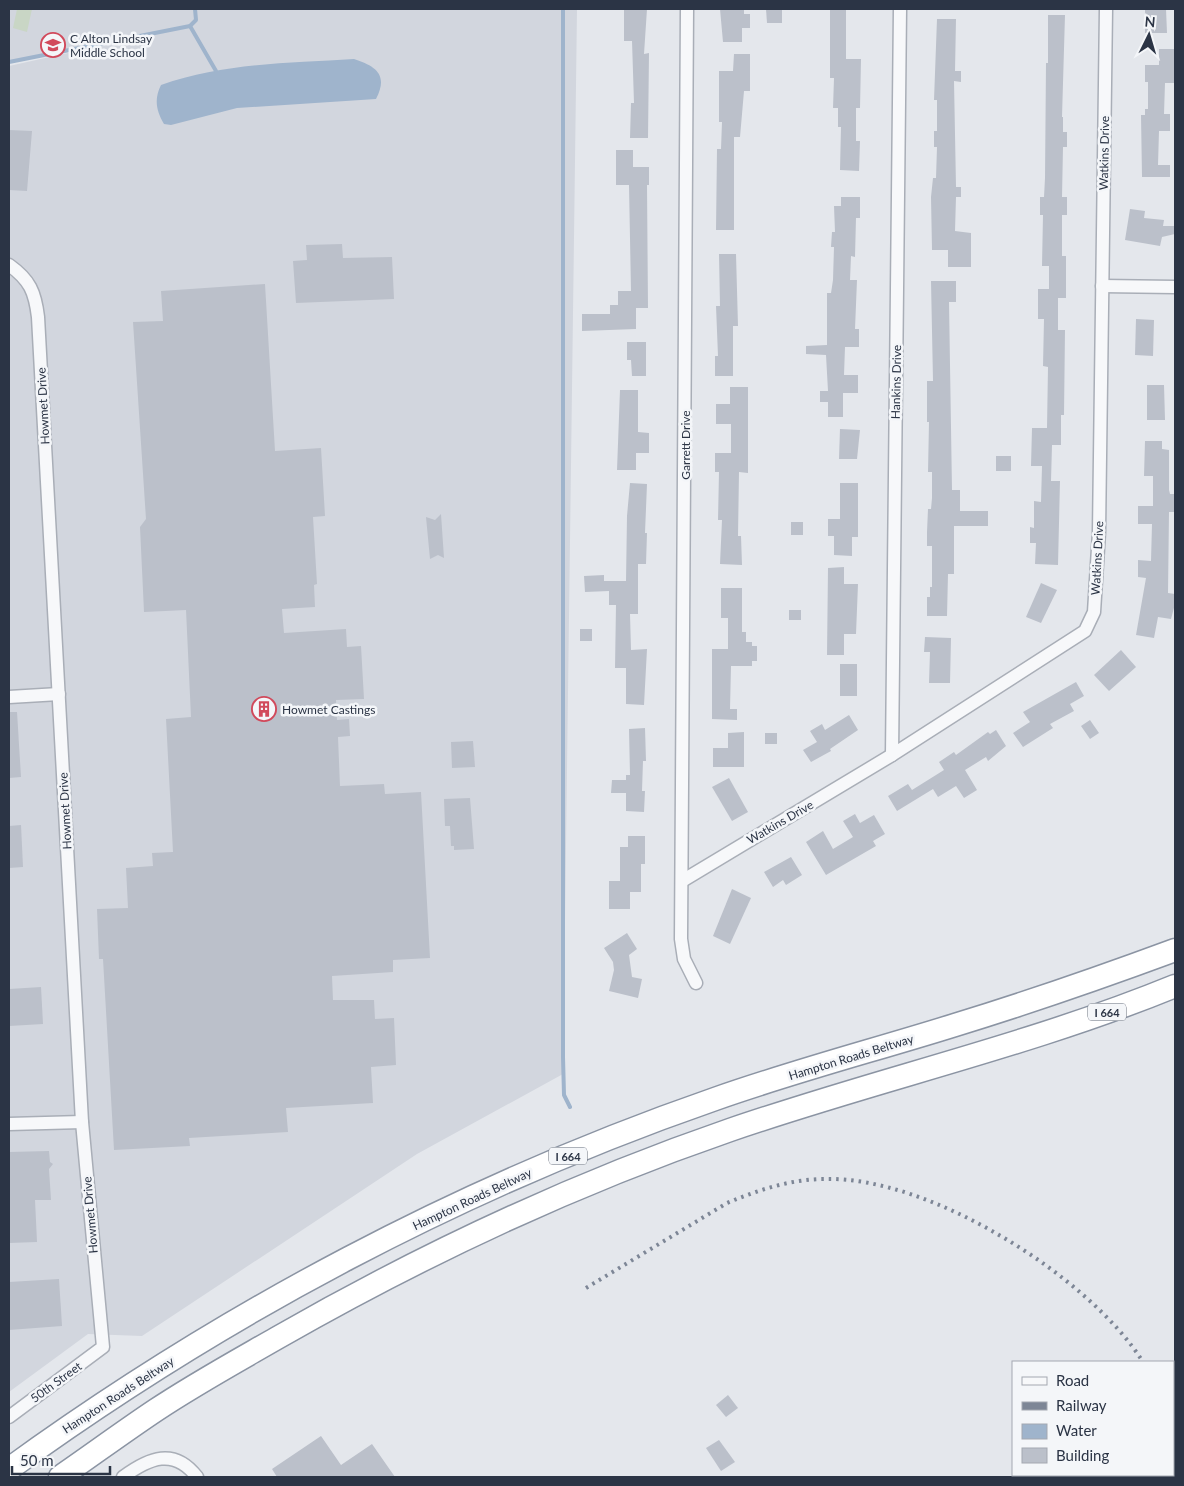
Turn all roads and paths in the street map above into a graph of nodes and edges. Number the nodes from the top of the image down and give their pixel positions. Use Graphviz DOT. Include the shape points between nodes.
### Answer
graph roads {
  1 [pos="687,9"];
  2 [pos="900,9"];
  3 [pos="1106,9"];
  4 [pos="9,265"];
  5 [pos="1102,286"];
  6 [pos="1175,287"];
  7 [pos="59,694"];
  8 [pos="9,697"];
  9 [pos="892,755"];
  10 [pos="682,881"];
  11 [pos="1175,950"];
  12 [pos="696,983"];
  13 [pos="1175,986"];
  14 [pos="1175,1002"];
  15 [pos="1038,1036"];
  16 [pos="82,1122"];
  17 [pos="9,1124"];
  18 [pos="104,1347"];
  19 [pos="9,1417"];
  20 [pos="9,1469"];
  21 [pos="60,1477"];
  22 [pos="123,1477"];
  23 [pos="197,1477"];
  1 -- 10 [label="street, Garrett Drive"];
  2 -- 9 [label="street, Hankins Drive"];
  3 -- 5 [label="street, Watkins Drive"];
  4 -- 7 [label="street, Howmet Drive" via="25,276 36,298"];
  5 -- 6 [label="street"];
  5 -- 9 [label="street, Watkins Drive" via="1099,532 1094,612 1085,631"];
  7 -- 8 [label="street"];
  7 -- 16 [label="street, Howmet Drive"];
  9 -- 10 [label="street, Watkins Drive"];
  10 -- 12 [label="street, Garrett Drive" via="682,950"];
  11 -- 20 [label="highway, Hampton Roads Beltway / I 664" via="1071,988 716,1098 543,1166 389,1238 266,1304 155,1370"];
  13 -- 15 [label="highway, I 664"];
  14 -- 15 [label="highway"];
  15 -- 21 [label="highway, I 664" via="778,1114 660,1156 528,1210 430,1255 315,1316 158,1409"];
  16 -- 17 [label="street"];
  16 -- 18 [label="street, Howmet Drive"];
  18 -- 19 [label="street, 50th Street"];
  22 -- 23 [label="street" via="150,1460 170,1458 190,1467"];
}
